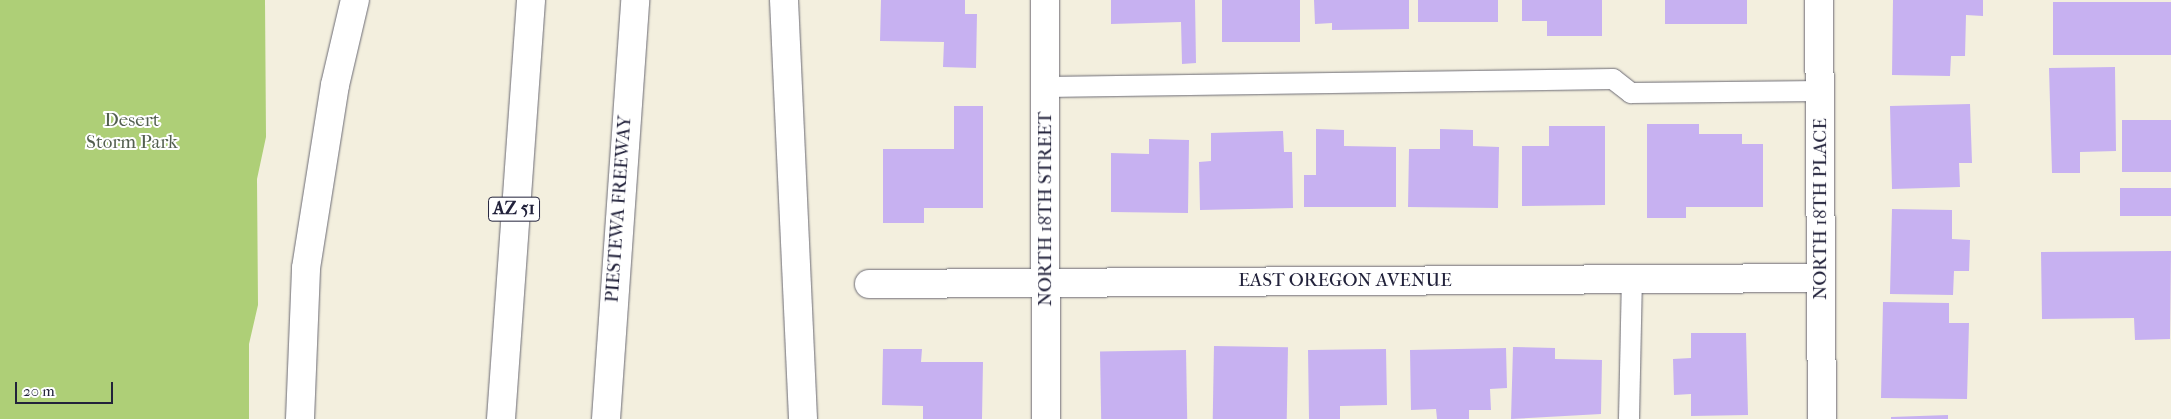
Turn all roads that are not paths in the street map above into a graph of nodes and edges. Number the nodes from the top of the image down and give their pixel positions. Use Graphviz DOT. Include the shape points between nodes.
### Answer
graph roads {
  1 [pos="355,0"];
  2 [pos="531,0"];
  3 [pos="635,0"];
  4 [pos="784,0"];
  5 [pos="1045,0"];
  6 [pos="1819,0"];
  7 [pos="1046,87"];
  8 [pos="1821,91"];
  9 [pos="1821,278"];
  10 [pos="1632,279"];
  11 [pos="869,284"];
  12 [pos="1046,284"];
  13 [pos="300,419"];
  14 [pos="501,419"];
  15 [pos="606,419"];
  16 [pos="803,419"];
  17 [pos="1046,419"];
  18 [pos="1630,419"];
  19 [pos="1822,419"];
  1 -- 13 [label="main road" via="335,85 306,268"];
  2 -- 14 [label="main road, AZ 51"];
  3 -- 15 [label="main road, PIESTEWA FREEWAY"];
  4 -- 16 [label="main road"];
  5 -- 7 [label="main road, NORTH 18TH STREET"];
  6 -- 8 [label="main road, NORTH 18TH PLACE"];
  7 -- 8 [label="lane" via="1613,79 1631,93"];
  7 -- 12 [label="main road, NORTH 18TH STREET"];
  8 -- 9 [label="main road, NORTH 18TH PLACE"];
  9 -- 10 [label="main road, EAST OREGON AVENUE"];
  9 -- 19 [label="main road, NORTH 18TH PLACE"];
  10 -- 12 [label="main road, EAST OREGON AVENUE"];
  10 -- 18 [label="lane"];
  11 -- 12 [label="main road, EAST OREGON AVENUE"];
  12 -- 17 [label="main road, NORTH 18TH STREET"];
}
